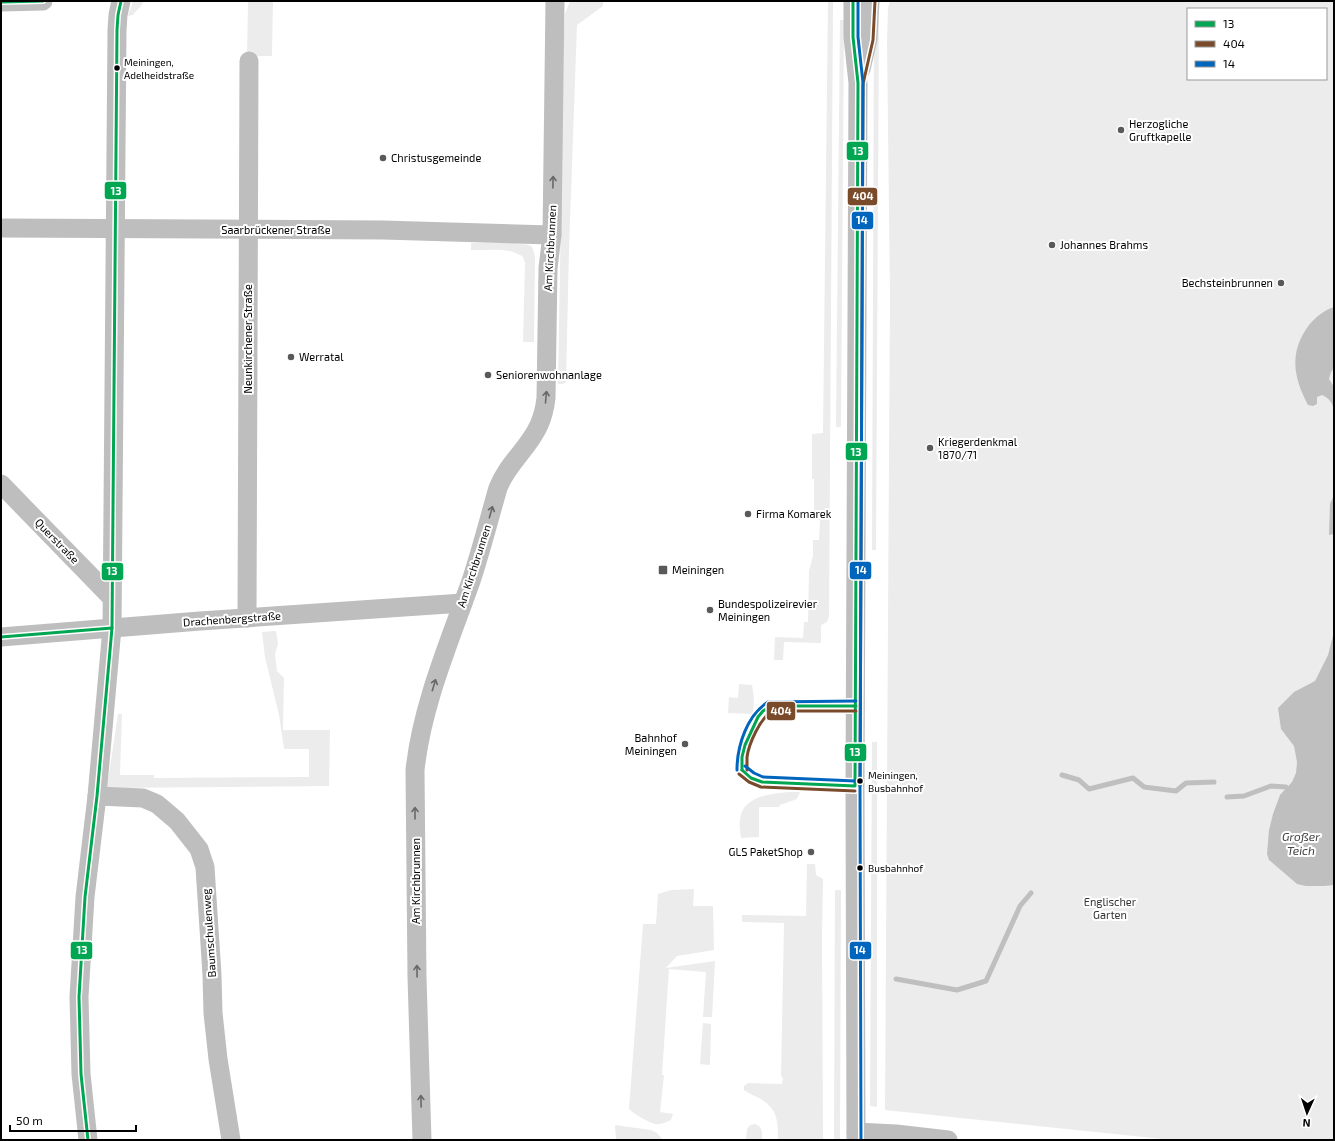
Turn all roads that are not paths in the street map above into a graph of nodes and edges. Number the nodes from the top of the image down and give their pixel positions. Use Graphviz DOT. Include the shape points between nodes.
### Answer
graph roads {
  1 [pos="43,1"];
  2 [pos="121,1"];
  3 [pos="555,1"];
  4 [pos="853,1"];
  5 [pos="870,1"];
  6 [pos="1,2"];
  7 [pos="249,61"];
  8 [pos="858,83"];
  9 [pos="1,228"];
  10 [pos="116,229"];
  11 [pos="249,230"];
  12 [pos="552,234"];
  13 [pos="1,484"];
  14 [pos="112,598"];
  15 [pos="463,603"];
  16 [pos="247,618"];
  17 [pos="112,628"];
  18 [pos="1,637"];
  19 [pos="97,796"];
  20 [pos="856,1136"];
  21 [pos="88,1140"];
  22 [pos="231,1140"];
  23 [pos="422,1140"];
  24 [pos="948,1140"];
  1 -- 6 [label="street"];
  2 -- 10 [label="street" via="117,30"];
  12 -- 3 [label="street, Am Kirchbrunnen, one-way"];
  4 -- 8 [label="street" via="853,38"];
  5 -- 8 [label="street" via="868,39"];
  7 -- 11 [label="street, Neunkirchener Straße"];
  8 -- 20 [label="street"];
  9 -- 10 [label="street, Saarbrückener Straße"];
  10 -- 11 [label="street, Saarbrückener Straße"];
  10 -- 14 [label="street"];
  11 -- 12 [label="street, Saarbrückener Straße"];
  11 -- 16 [label="street, Neunkirchener Straße"];
  15 -- 12 [label="street, Am Kirchbrunnen, one-way" via="502,478 539,426 544,412 548,268"];
  13 -- 14 [label="street, Querstraße"];
  14 -- 17 [label="street"];
  15 -- 16 [label="street, Drachenbergstraße"];
  23 -- 15 [label="street, Am Kirchbrunnen, one-way" via="415,770 427,709"];
  16 -- 17 [label="street, Drachenbergstraße"];
  17 -- 18 [label="street, Drachenbergstraße"];
  17 -- 19 [label="street"];
  19 -- 21 [label="street" via="85,897 79,997 81,1074"];
  19 -- 22 [label="street, Baumschulenweg" via="143,798 157,804 177,821 199,849 205,866 214,1020"];
  20 -- 24 [label="street" via="881,1133"];
}
